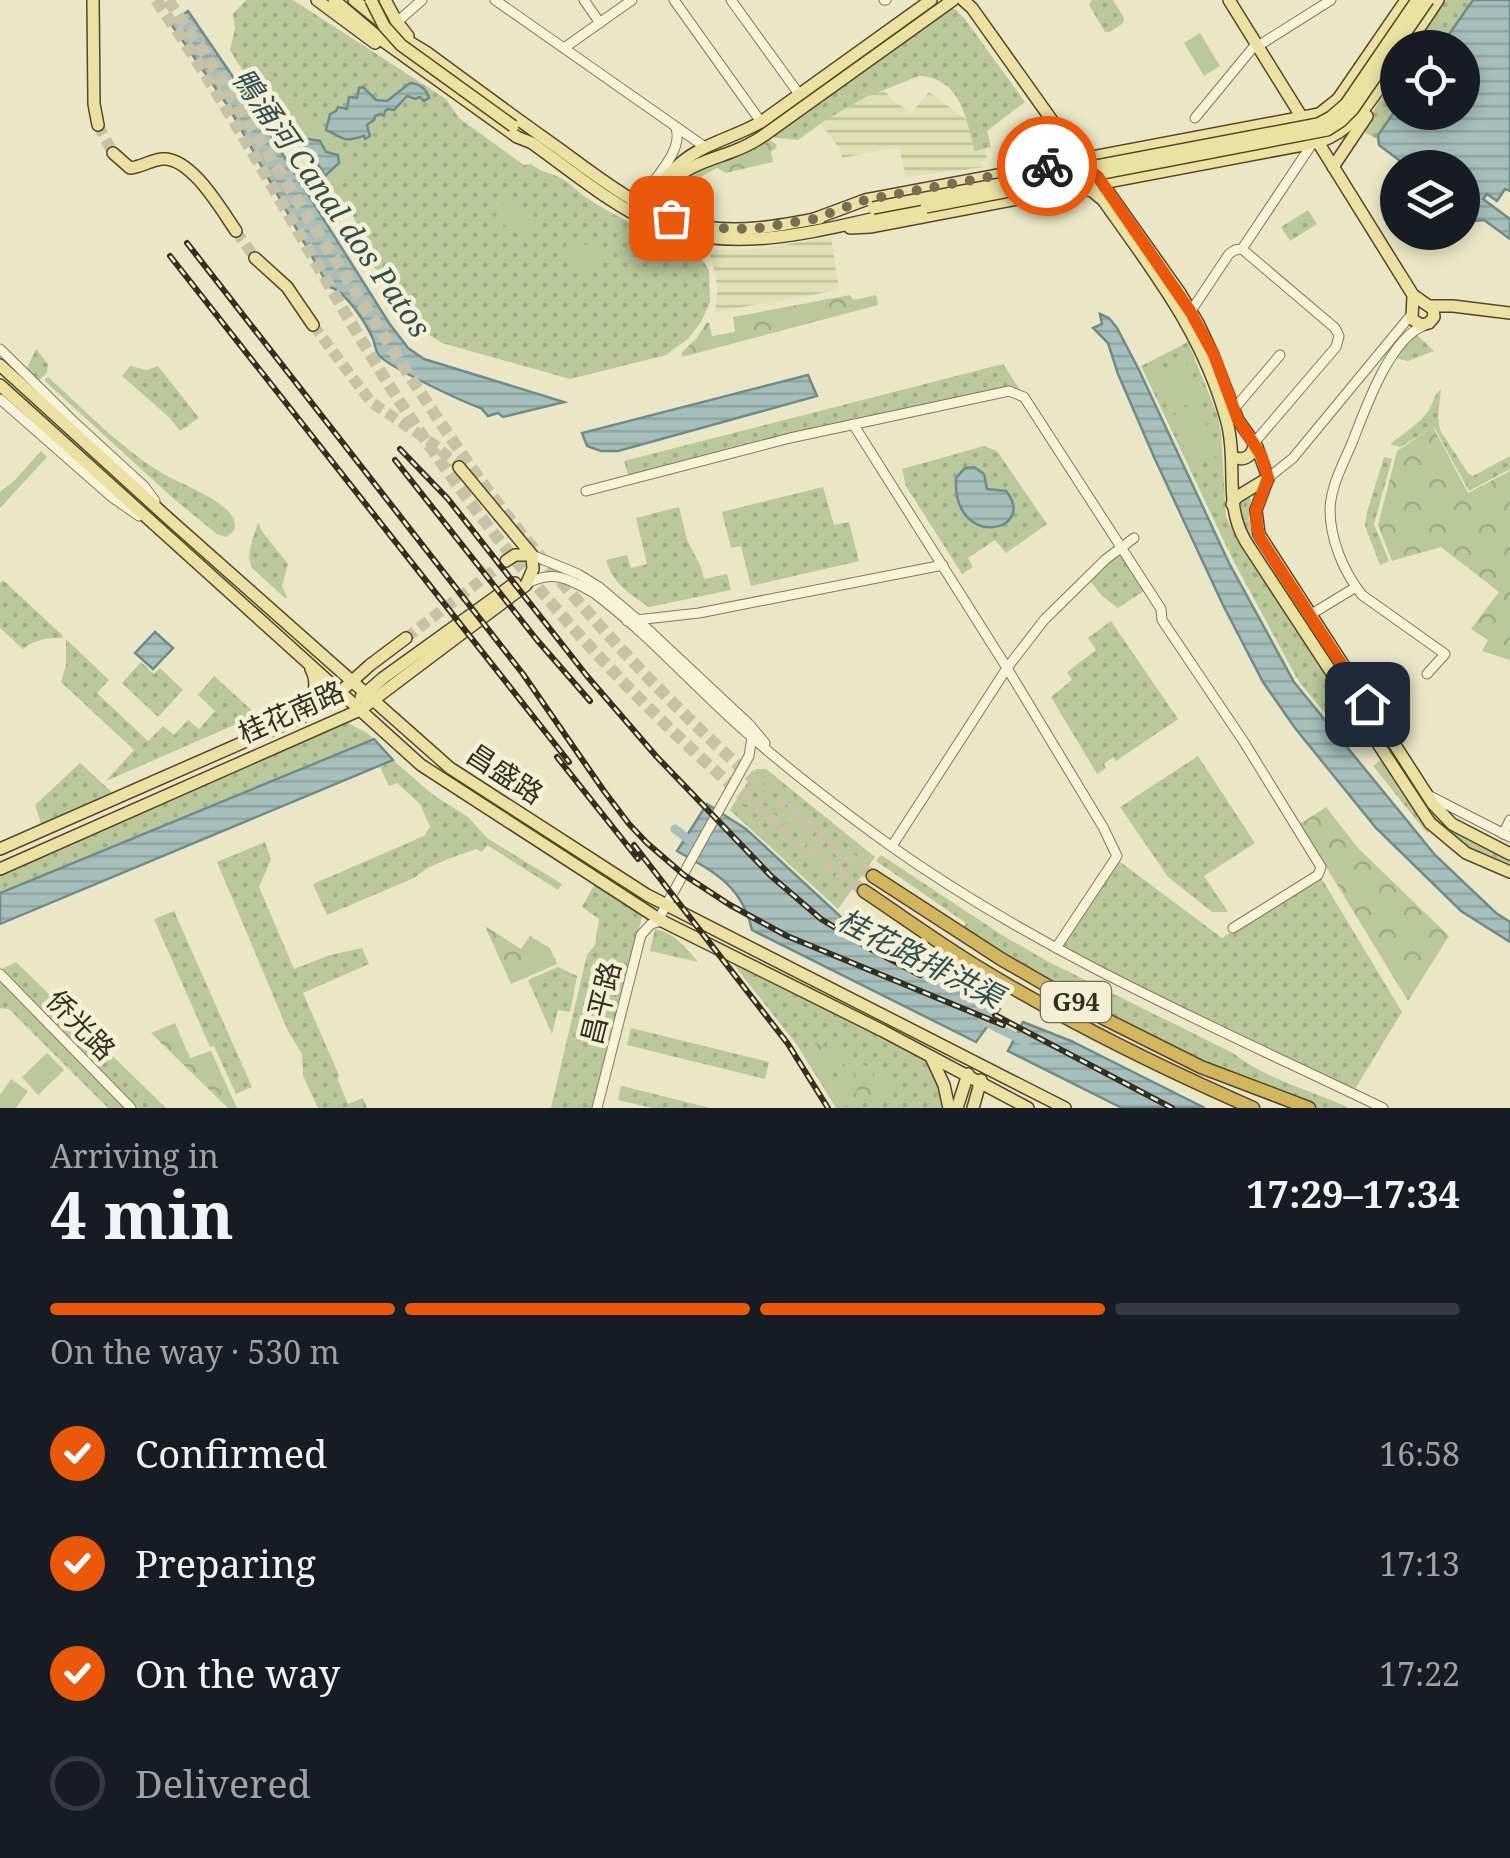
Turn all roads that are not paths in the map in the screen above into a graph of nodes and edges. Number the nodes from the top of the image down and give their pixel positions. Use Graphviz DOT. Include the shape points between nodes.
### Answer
graph roads {
  1 [pos="93,0"];
  2 [pos="317,0"];
  3 [pos="334,0"];
  4 [pos="354,0"];
  5 [pos="370,0"];
  6 [pos="385,0"];
  7 [pos="422,0"];
  8 [pos="496,0"];
  9 [pos="584,0"];
  10 [pos="632,0"];
  11 [pos="674,0"];
  12 [pos="731,0"];
  13 [pos="931,0"];
  14 [pos="953,0"];
  15 [pos="1229,0"];
  16 [pos="1331,0"];
  17 [pos="1406,0"];
  18 [pos="1417,0"];
  19 [pos="1428,0"];
  20 [pos="1438,0"];
  21 [pos="968,3"];
  22 [pos="397,22"];
  23 [pos="600,23"];
  24 [pos="1418,30"];
  25 [pos="890,38"];
  26 [pos="1257,45"];
  27 [pos="564,48"];
  28 [pos="426,52"];
  29 [pos="864,65"];
  30 [pos="1348,84"];
  31 [pos="1380,86"];
  32 [pos="447,87"];
  33 [pos="1380,92"];
  34 [pos="799,94"];
  35 [pos="1370,100"];
  36 [pos="1043,108"];
  37 [pos="1196,118"];
  38 [pos="1303,118"];
  39 [pos="761,122"];
  40 [pos="672,124"];
  41 [pos="98,125"];
  42 [pos="1192,139"];
  43 [pos="532,143"];
  44 [pos="1315,143"];
  45 [pos="745,146"];
  46 [pos="705,147"];
  47 [pos="1150,147"];
  48 [pos="1288,148"];
  49 [pos="113,153"];
  50 [pos="1088,158"];
  51 [pos="1223,160"];
  52 [pos="1066,162"];
  53 [pos="1333,167"];
  54 [pos="1180,168"];
  55 [pos="1009,173"];
  56 [pos="962,182"];
  57 [pos="1102,183"];
  58 [pos="1077,188"];
  59 [pos="1036,196"];
  60 [pos="636,199"];
  61 [pos="993,204"];
  62 [pos="874,212"];
  63 [pos="671,218"];
  64 [pos="814,224"];
  65 [pos="236,231"];
  66 [pos="1242,250"];
  67 [pos="255,258"];
  68 [pos="1422,310"];
  69 [pos="1190,311"];
  70 [pos="1510,312"];
  71 [pos="313,325"];
  72 [pos="0,349"];
  73 [pos="1280,355"];
  74 [pos="0,365"];
  75 [pos="0,384"];
  76 [pos="0,399"];
  77 [pos="1337,406"];
  78 [pos="1234,409"];
  79 [pos="1362,418"];
  80 [pos="853,424"];
  81 [pos="1256,445"];
  82 [pos="1233,457"];
  83 [pos="459,467"];
  84 [pos="1281,469"];
  85 [pos="1268,478"];
  86 [pos="586,491"];
  87 [pos="1236,500"];
  88 [pos="1258,502"];
  89 [pos="164,525"];
  90 [pos="517,536"];
  91 [pos="1134,538"];
  92 [pos="1122,546"];
  93 [pos="532,555"];
  94 [pos="943,565"];
  95 [pos="526,584"];
  96 [pos="1356,586"];
  97 [pos="1310,615"];
  98 [pos="633,621"];
  99 [pos="406,638"];
  100 [pos="304,660"];
  101 [pos="1007,668"];
  102 [pos="1427,674"];
  103 [pos="352,681"];
  104 [pos="341,693"];
  105 [pos="369,696"];
  106 [pos="360,710"];
  107 [pos="303,716"];
  108 [pos="754,733"];
  109 [pos="772,753"];
  110 [pos="749,756"];
  111 [pos="1425,794"];
  112 [pos="1510,820"];
  113 [pos="1506,835"];
  114 [pos="892,846"];
  115 [pos="0,849"];
  116 [pos="1510,854"];
  117 [pos="0,869"];
  118 [pos="1508,872"];
  119 [pos="873,876"];
  120 [pos="674,890"];
  121 [pos="864,891"];
  122 [pos="652,898"];
  123 [pos="632,902"];
  124 [pos="661,912"];
  125 [pos="1233,928"];
  126 [pos="641,935"];
  127 [pos="1056,948"];
  128 [pos="0,974"];
  129 [pos="931,1057"];
  130 [pos="972,1060"];
  131 [pos="984,1066"];
  132 [pos="967,1076"];
  133 [pos="980,1083"];
  134 [pos="131,1108"];
  135 [pos="598,1108"];
  136 [pos="949,1108"];
  137 [pos="957,1108"];
  138 [pos="973,1108"];
  139 [pos="1028,1108"];
  140 [pos="1064,1108"];
  141 [pos="1253,1108"];
  142 [pos="1309,1108"];
  143 [pos="1383,1108"];
  1 -- 41 [label="main road"];
  2 -- 32 [label="main road"];
  3 -- 32 [label="main road"];
  4 -- 28 [label="main road"];
  5 -- 43 [label="main road, bridge" via="400,45"];
  6 -- 22 [label="main road"];
  7 -- 22 [label="street"];
  8 -- 27 [label="street"];
  9 -- 23 [label="street"];
  10 -- 23 [label="street"];
  11 -- 39 [label="street"];
  12 -- 34 [label="street"];
  13 -- 25 [label="main road"];
  14 -- 25 [label="main road"];
  15 -- 26 [label="main road"];
  16 -- 26 [label="street"];
  17 -- 30 [label="main road"];
  18 -- 62 [label="main road, bridge" via="1346,104 1323,122"];
  19 -- 62 [label="main road, bridge" via="1353,109 1327,130"];
  20 -- 24 [label="main road"];
  21 -- 36 [label="main road"];
  22 -- 28 [label="main road"];
  23 -- 27 [label="street"];
  25 -- 29 [label="main road"];
  25 -- 34 [label="main road"];
  26 -- 37 [label="street"];
  26 -- 38 [label="main road"];
  27 -- 40 [label="street"];
  28 -- 60 [label="main road"];
  29 -- 34 [label="main road" via="812,95"];
  29 -- 45 [label="main road"];
  30 -- 35 [label="main road" via="1354,103"];
  30 -- 38 [label="main road" via="1330,108"];
  31 -- 35 [label="main road"];
  32 -- 43 [label="main road"];
  33 -- 53 [label="main road"];
  34 -- 39 [label="main road"];
  35 -- 44 [label="main road" via="1347,128"];
  36 -- 50 [label="main road" via="1073,150"];
  36 -- 55 [label="main road" via="1045,148 1033,164"];
  38 -- 42 [label="main road"];
  38 -- 44 [label="main road"];
  38 -- 48 [label="main road" via="1304,133"];
  39 -- 45 [label="main road"];
  39 -- 46 [label="main road"];
  40 -- 46 [label="street"];
  40 -- 60 [label="street" via="678,143"];
  42 -- 47 [label="main road"];
  42 -- 51 [label="main road" via="1224,138"];
  43 -- 64 [label="main road" via="628,210 673,231 746,241"];
  44 -- 48 [label="main road"];
  44 -- 53 [label="main road"];
  44 -- 66 [label="street"];
  45 -- 63 [label="main road" via="680,174 666,198"];
  46 -- 60 [label="main road"];
  47 -- 50 [label="main road"];
  47 -- 54 [label="main road" via="1144,160 1149,168"];
  48 -- 51 [label="main road"];
  49 -- 65 [label="main road" via="130,168 164,158 176,162 206,185"];
  50 -- 52 [label="main road"];
  51 -- 54 [label="main road"];
  52 -- 55 [label="main road"];
  52 -- 57 [label="main road" via="1088,169"];
  53 -- 68 [label="main road"];
  54 -- 57 [label="main road"];
  55 -- 56 [label="main road"];
  55 -- 59 [label="main road" via="1039,178"];
  56 -- 61 [label="main road" via="958,200"];
  56 -- 64 [label="main road" via="865,200"];
  57 -- 58 [label="main road"];
  57 -- 69 [label="main road"];
  58 -- 59 [label="main road"];
  58 -- 82 [label="main road" via="1103,200 1190,328 1218,392"];
  59 -- 61 [label="main road"];
  60 -- 63 [label="main road"];
  61 -- 64 [label="main road" via="870,227"];
  62 -- 64 [label="main road"];
  63 -- 64 [label="main road" via="738,230"];
  66 -- 69 [label="street" via="1229,254"];
  66 -- 81 [label="street" via="1339,336"];
  67 -- 71 [label="main road" via="287,287"];
  68 -- 70 [label="main road"];
  68 -- 77 [label="street"];
  68 -- 79 [label="street" via="1376,382"];
  69 -- 78 [label="main road"];
  72 -- 89 [label="street" via="144,486"];
  73 -- 78 [label="street"];
  74 -- 89 [label="main road, 昌盛路"];
  75 -- 89 [label="main road, 昌盛路"];
  76 -- 89 [label="street" via="113,498"];
  77 -- 79 [label="street" via="1353,404"];
  77 -- 84 [label="street"];
  78 -- 81 [label="main road"];
  79 -- 96 [label="street" via="1330,514 1333,539"];
  80 -- 86 [label="street"];
  80 -- 92 [label="street" via="1008,390 1024,396"];
  80 -- 94 [label="street"];
  81 -- 82 [label="main road" via="1248,457"];
  81 -- 84 [label="street"];
  81 -- 85 [label="main road"];
  82 -- 87 [label="main road"];
  83 -- 90 [label="main road"];
  84 -- 85 [label="street"];
  85 -- 87 [label="main road"];
  85 -- 88 [label="main road"];
  87 -- 88 [label="main road" via="1250,495"];
  87 -- 118 [label="main road" via="1242,535 1421,811 1466,853"];
  88 -- 97 [label="main road" via="1260,538"];
  89 -- 100 [label="main road, 昌盛路"];
  89 -- 103 [label="main road, 昌盛路"];
  90 -- 93 [label="main road"];
  90 -- 93 [label="main road" via="517,550 507,560"];
  91 -- 92 [label="street"];
  92 -- 101 [label="street" via="1044,620"];
  92 -- 125 [label="street" via="1320,867 1318,875"];
  93 -- 95 [label="main road"];
  93 -- 98 [label="street" via="585,578"];
  93 -- 105 [label="main road" via="528,572"];
  94 -- 98 [label="street"];
  94 -- 101 [label="street"];
  95 -- 98 [label="street" via="544,576 568,580"];
  95 -- 105 [label="main road, 桂花南路"];
  96 -- 97 [label="street"];
  96 -- 102 [label="street" via="1445,654"];
  97 -- 111 [label="main road"];
  98 -- 108 [label="street"];
  99 -- 103 [label="main road, 桂花南路"];
  100 -- 104 [label="main road, 昌盛路"];
  100 -- 107 [label="main road" via="316,688"];
  101 -- 114 [label="street"];
  101 -- 127 [label="street" via="1117,856"];
  103 -- 104 [label="main road, 桂花南路"];
  103 -- 105 [label="main road, 昌盛路"];
  104 -- 106 [label="main road, 昌盛路"];
  104 -- 107 [label="main road, 桂花南路"];
  105 -- 106 [label="main road, 桂花南路"];
  105 -- 122 [label="main road, 昌盛路" via="437,758"];
  106 -- 117 [label="main road, 桂花南路"];
  106 -- 123 [label="main road, 昌盛路" via="422,765"];
  107 -- 115 [label="main road, 桂花南路"];
  108 -- 109 [label="street"];
  108 -- 110 [label="street"];
  109 -- 110 [label="street"];
  109 -- 114 [label="street"];
  110 -- 120 [label="street"];
  111 -- 113 [label="street"];
  111 -- 116 [label="main road" via="1452,824"];
  112 -- 113 [label="street"];
  114 -- 127 [label="street"];
  119 -- 142 [label="highway, G94" via="1103,1018 1202,1067"];
  120 -- 122 [label="street"];
  120 -- 124 [label="street"];
  121 -- 141 [label="highway, G94" via="1037,1001"];
  122 -- 124 [label="main road, 昌盛路"];
  123 -- 124 [label="main road, 昌盛路"];
  123 -- 126 [label="street" via="643,916"];
  124 -- 126 [label="street, 昌平路"];
  124 -- 129 [label="main road, 昌盛路"];
  124 -- 130 [label="main road, 昌盛路"];
  126 -- 135 [label="street, 昌平路"];
  127 -- 143 [label="street"];
  128 -- 134 [label="street, 侨光路"];
  129 -- 132 [label="main road, 昌盛路"];
  129 -- 136 [label="main road"];
  130 -- 131 [label="main road, 昌盛路"];
  130 -- 132 [label="main road"];
  131 -- 133 [label="main road"];
  131 -- 140 [label="main road, 昌盛路"];
  132 -- 133 [label="main road, 昌盛路"];
  132 -- 137 [label="main road"];
  133 -- 138 [label="main road"];
  133 -- 139 [label="main road, 昌盛路"];
}
